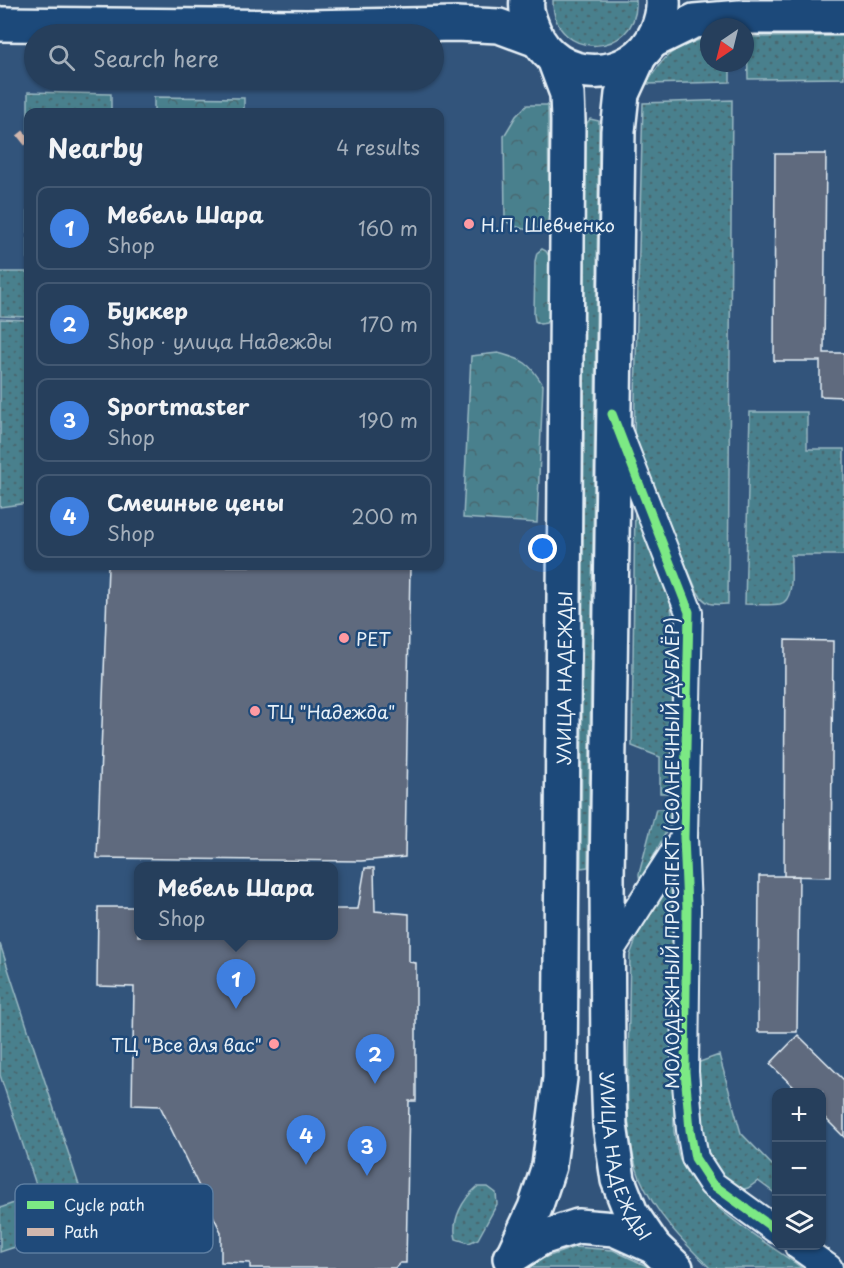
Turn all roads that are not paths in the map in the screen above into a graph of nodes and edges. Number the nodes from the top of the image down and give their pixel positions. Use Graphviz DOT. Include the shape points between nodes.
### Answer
graph roads {
  1 [pos="527,0"];
  2 [pos="663,0"];
  3 [pos="844,17"];
  4 [pos="0,24"];
  5 [pos="24,24"];
  6 [pos="444,24"];
  7 [pos="546,49"];
  8 [pos="646,49"];
  9 [pos="612,414"];
  10 [pos="684,837"];
  11 [pos="607,956"];
  12 [pos="772,1226"];
  13 [pos="805,1250"];
  14 [pos="665,1258"];
  15 [pos="507,1261"];
  16 [pos="829,1268"];
  1 -- 7 [label="main road, УЛИЦА НАДЕЖДЫ" via="529,19"];
  2 -- 8 [label="main road, УЛИЦА НАДЕЖДЫ" via="662,19"];
  3 -- 8 [label="main road" via="694,21"];
  4 -- 5 [label="main road"];
  6 -- 7 [label="main road" via="499,26"];
  7 -- 8 [label="main road" via="581,71 604,72 618,69"];
  7 -- 15 [label="main road, УЛИЦА НАДЕЖДЫ" via="567,94 568,121 560,1078 549,1166 535,1208"];
  8 -- 9 [label="main road, УЛИЦА НАДЕЖДЫ" via="622,94 618,131"];
  9 -- 10 [label="street, МОЛОДЕЖНЫЙ ПРОСПЕКТ (СОЛНЕЧНЫЙ ДУБЛЁР)" via="689,612"];
  9 -- 11 [label="main road, УЛИЦА НАДЕЖДЫ"];
  10 -- 11 [label="street"];
  10 -- 12 [label="street, МОЛОДЕЖНЫЙ ПРОСПЕКТ (СОЛНЕЧНЫЙ ДУБЛЁР)" via="685,1072 695,1158 712,1184"];
  11 -- 14 [label="main road, УЛИЦА НАДЕЖДЫ" via="610,1125 618,1180 632,1213"];
  13 -- 16 [label="street"];
  14 -- 15 [label="main road" via="614,1229 578,1226 541,1238"];
}
